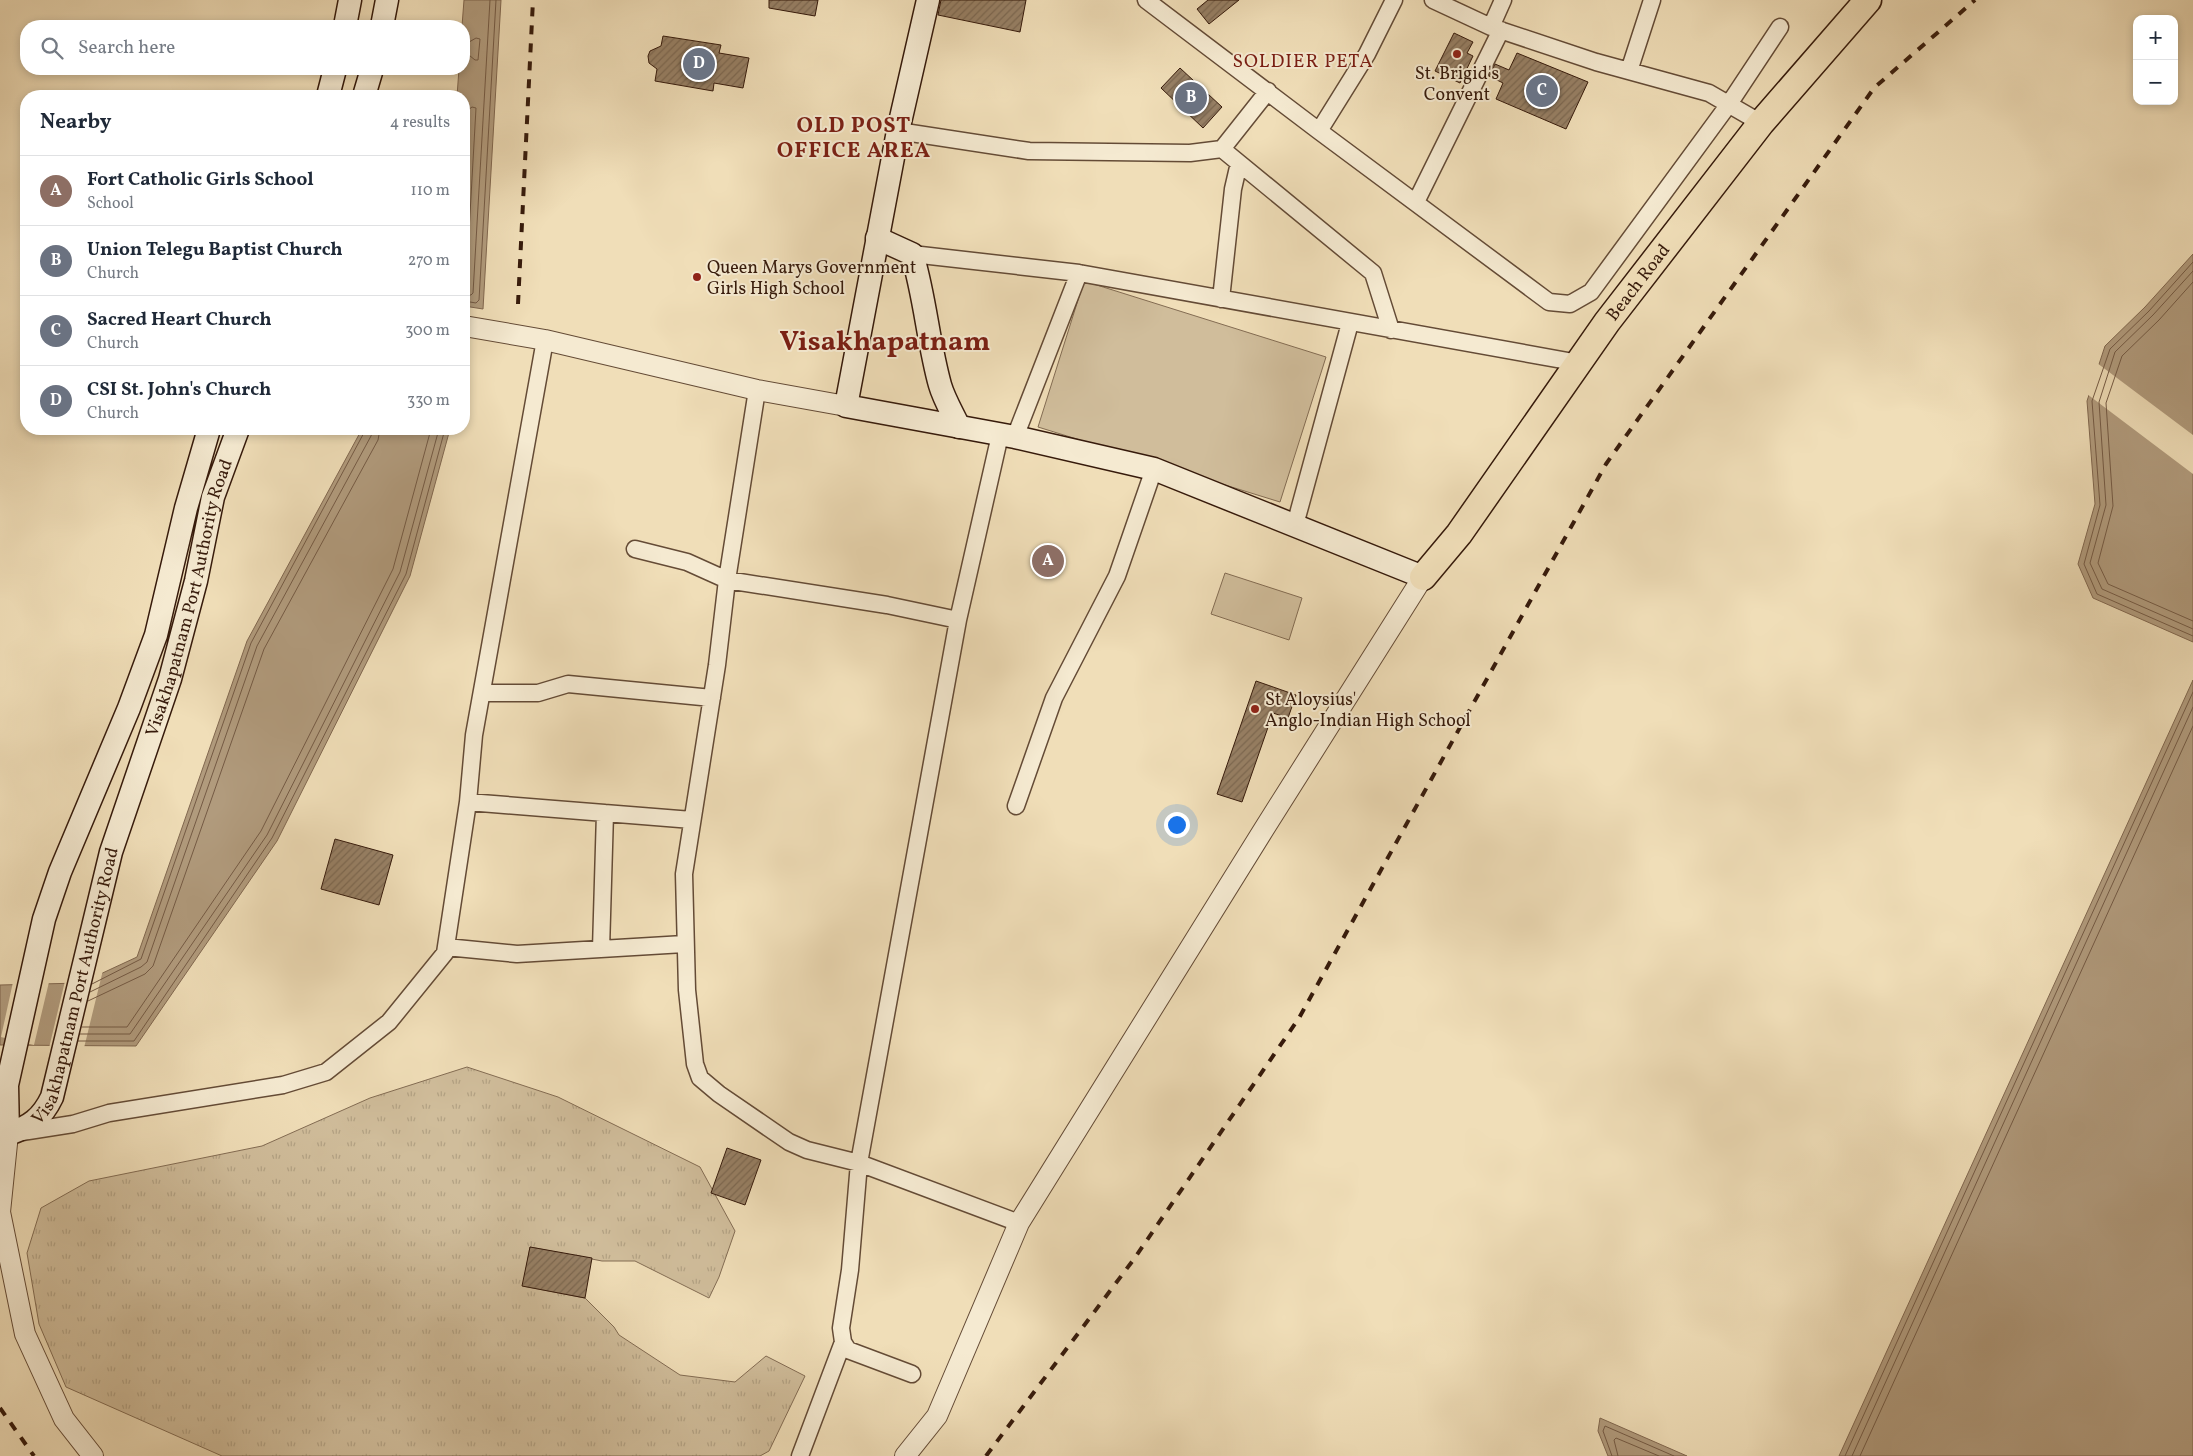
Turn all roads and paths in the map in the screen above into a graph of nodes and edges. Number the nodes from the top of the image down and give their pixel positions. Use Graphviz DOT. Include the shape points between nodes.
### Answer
graph roads {
  1 [pos="350,0"];
  2 [pos="387,0"];
  3 [pos="928,0"];
  4 [pos="1146,0"];
  5 [pos="1394,0"];
  6 [pos="1433,0"];
  7 [pos="1503,0"];
  8 [pos="1652,0"];
  9 [pos="1868,0"];
  10 [pos="346,20"];
  11 [pos="383,20"];
  12 [pos="1780,27"];
  13 [pos="1496,29"];
  14 [pos="1629,71"];
  15 [pos="333,75"];
  16 [pos="370,75"];
  17 [pos="330,90"];
  18 [pos="366,90"];
  19 [pos="1268,91"];
  20 [pos="1729,104"];
  21 [pos="1761,123"];
  22 [pos="898,131"];
  23 [pos="1319,132"];
  24 [pos="1222,149"];
  25 [pos="1239,163"];
  26 [pos="1416,202"];
  27 [pos="877,238"];
  28 [pos="912,254"];
  29 [pos="1079,273"];
  30 [pos="1221,299"];
  31 [pos="1350,323"];
  32 [pos="470,327"];
  33 [pos="1392,330"];
  34 [pos="545,340"];
  35 [pos="1579,363"];
  36 [pos="757,390"];
  37 [pos="846,406"];
  38 [pos="959,427"];
  39 [pos="207,435"];
  40 [pos="236,435"];
  41 [pos="1007,436"];
  42 [pos="1154,470"];
  43 [pos="1295,525"];
  44 [pos="635,549"];
  45 [pos="1423,577"];
  46 [pos="727,580"];
  47 [pos="958,620"];
  48 [pos="482,692"];
  49 [pos="712,698"];
  50 [pos="468,802"];
  51 [pos="1016,806"];
  52 [pos="605,813"];
  53 [pos="692,820"];
  54 [pos="684,944"];
  55 [pos="446,947"];
  56 [pos="601,949"];
  57 [pos="4,1135"];
  58 [pos="859,1163"];
  59 [pos="1019,1223"];
  60 [pos="843,1342"];
  61 [pos="912,1374"];
  62 [pos="93,1456"];
  63 [pos="800,1456"];
  64 [pos="905,1456"];
  1 -- 10 [label="main road"];
  2 -- 11 [label="main road"];
  3 -- 22 [label="main road"];
  4 -- 19 [label="street"];
  5 -- 23 [label="street" via="1367,54"];
  6 -- 13 [label="street"];
  7 -- 13 [label="street"];
  8 -- 14 [label="street"];
  9 -- 21 [label="main road, Beach Road"];
  12 -- 20 [label="street"];
  13 -- 14 [label="street"];
  13 -- 26 [label="street"];
  14 -- 20 [label="street" via="1709,93"];
  15 -- 17 [label="main road"];
  16 -- 18 [label="main road"];
  19 -- 23 [label="street"];
  19 -- 24 [label="street"];
  20 -- 21 [label="street"];
  20 -- 26 [label="street" via="1591,292 1570,304 1549,302"];
  21 -- 35 [label="main road, Beach Road"];
  22 -- 24 [label="street" via="1029,151 1190,152"];
  22 -- 27 [label="main road"];
  23 -- 26 [label="street"];
  24 -- 25 [label="street"];
  25 -- 30 [label="street" via="1233,189"];
  25 -- 33 [label="street" via="1373,273"];
  27 -- 28 [label="main road"];
  27 -- 37 [label="main road"];
  28 -- 29 [label="street"];
  28 -- 38 [label="main road" via="941,387"];
  29 -- 30 [label="street"];
  29 -- 41 [label="street"];
  30 -- 31 [label="street"];
  31 -- 33 [label="street"];
  31 -- 43 [label="street"];
  32 -- 34 [label="street"];
  33 -- 35 [label="street"];
  34 -- 36 [label="street"];
  34 -- 48 [label="street"];
  35 -- 45 [label="main road, Beach Road" via="1459,534"];
  36 -- 37 [label="street"];
  36 -- 46 [label="street"];
  37 -- 38 [label="main road"];
  38 -- 41 [label="main road"];
  39 -- 57 [label="main road, Visakhapatnam Port Authority Road" via="156,635 126,717 54,886 38,940 7,1085"];
  40 -- 57 [label="main road, Visakhapatnam Port Authority Road" via="214,496 170,679 121,820 52,1097 39,1118 26,1128"];
  41 -- 42 [label="main road"];
  41 -- 47 [label="street"];
  42 -- 43 [label="main road"];
  42 -- 51 [label="street" via="1117,576 1054,698"];
  43 -- 45 [label="main road"];
  44 -- 46 [label="street" via="687,562"];
  45 -- 59 [label="street"];
  46 -- 47 [label="street" via="887,605"];
  46 -- 49 [label="street"];
  47 -- 58 [label="street"];
  48 -- 49 [label="street" via="538,693 568,684"];
  48 -- 50 [label="street" via="474,735"];
  49 -- 53 [label="street"];
  50 -- 52 [label="street"];
  50 -- 55 [label="street"];
  52 -- 53 [label="street"];
  52 -- 56 [label="street"];
  53 -- 54 [label="street" via="684,874"];
  54 -- 56 [label="street"];
  54 -- 58 [label="street" via="694,1055 700,1078 789,1142"];
  55 -- 56 [label="street" via="517,954"];
  55 -- 57 [label="street" via="445,953 389,1022 326,1072 283,1086 109,1113 73,1124"];
  57 -- 62 [label="street" via="0,1212 25,1334 64,1419"];
  58 -- 59 [label="street"];
  58 -- 60 [label="street" via="850,1270 841,1328"];
  59 -- 64 [label="street" via="937,1416"];
  60 -- 61 [label="street" via="848,1350"];
  60 -- 63 [label="street"];
}
